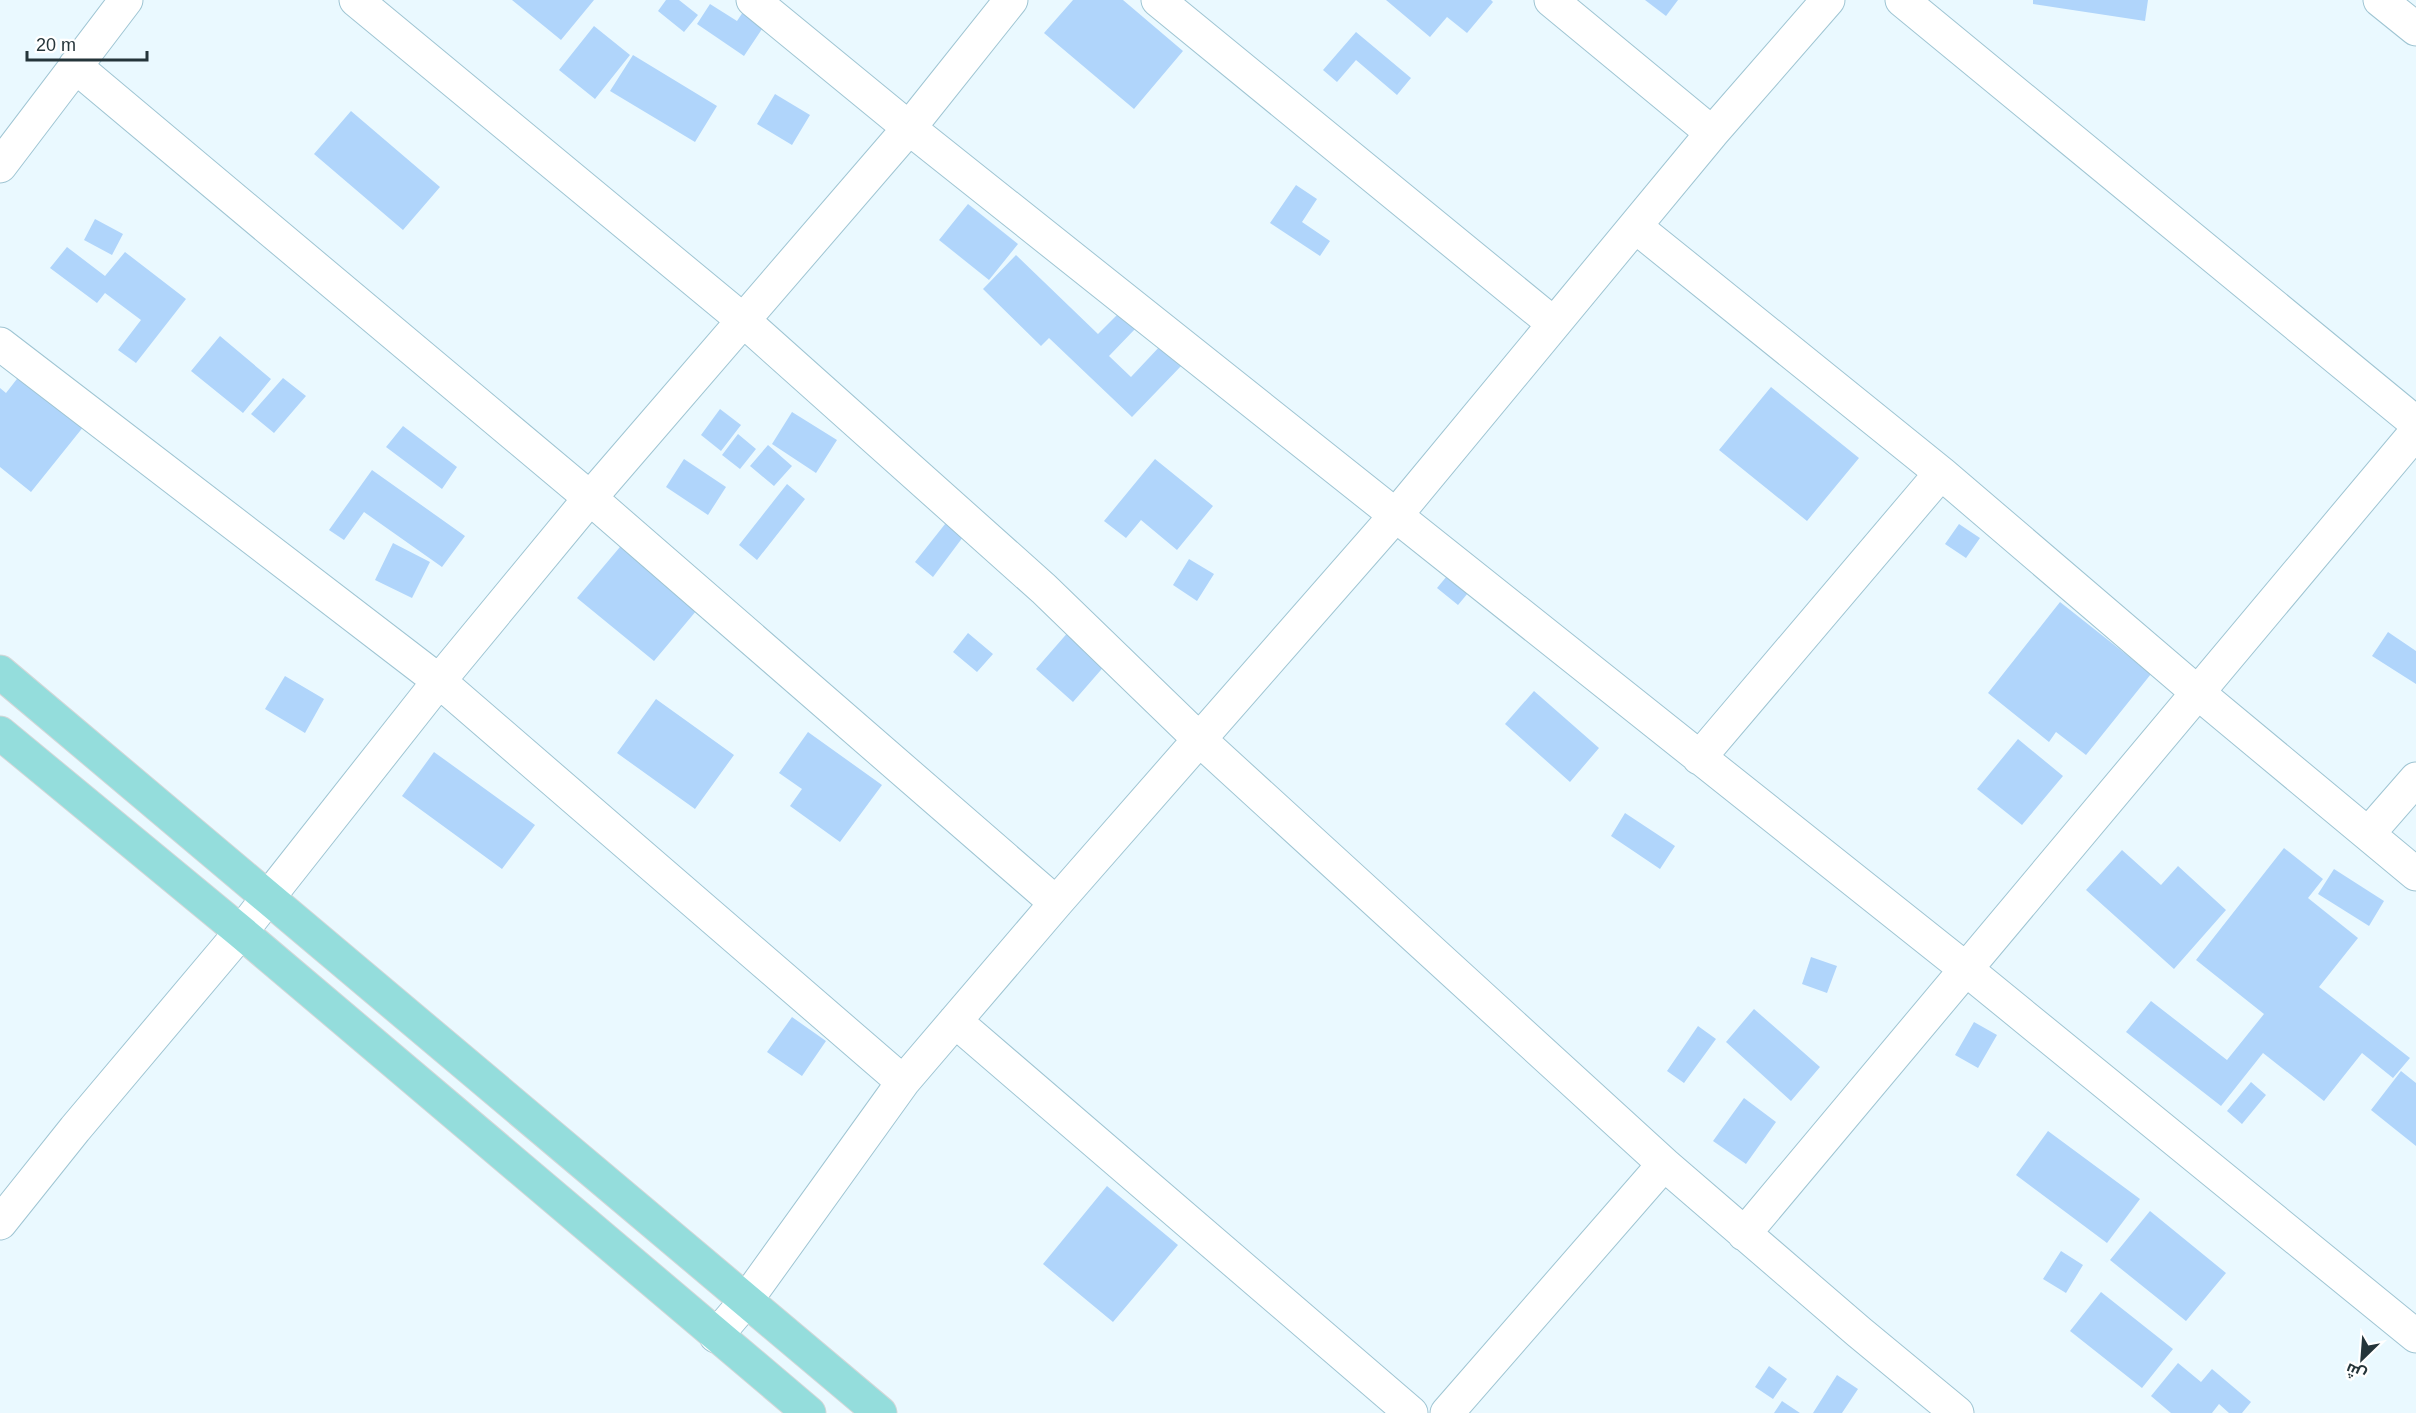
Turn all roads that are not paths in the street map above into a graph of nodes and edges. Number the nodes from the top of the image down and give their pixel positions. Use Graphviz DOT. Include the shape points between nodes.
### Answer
graph roads {
  1 [pos="126,0"];
  2 [pos="356,0"];
  3 [pos="753,0"];
  4 [pos="1011,0"];
  5 [pos="1158,0"];
  6 [pos="1551,0"];
  7 [pos="1828,0"];
  8 [pos="1902,0"];
  9 [pos="2380,0"];
  10 [pos="2416,29"];
  11 [pos="75,66"];
  12 [pos="909,128"];
  13 [pos="1712,133"];
  14 [pos="0,166"];
  15 [pos="1636,227"];
  16 [pos="744,321"];
  17 [pos="1554,324"];
  18 [pos="0,344"];
  19 [pos="2416,423"];
  20 [pos="2416,432"];
  21 [pos="1941,473"];
  22 [pos="590,498"];
  23 [pos="1396,515"];
  24 [pos="0,672"];
  25 [pos="439,681"];
  26 [pos="2197,692"];
  27 [pos="0,733"];
  28 [pos="1200,740"];
  29 [pos="1699,758"];
  30 [pos="2416,779"];
  31 [pos="2368,834"];
  32 [pos="2416,874"];
  33 [pos="269,898"];
  34 [pos="1056,903"];
  35 [pos="241,932"];
  36 [pos="1967,970"];
  37 [pos="955,1021"];
  38 [pos="903,1082"];
  39 [pos="1664,1164"];
  40 [pos="0,1223"];
  41 [pos="1744,1234"];
  42 [pos="745,1302"];
  43 [pos="716,1336"];
  44 [pos="2416,1336"];
  45 [pos="809,1413"];
  46 [pos="880,1413"];
  47 [pos="1411,1413"];
  48 [pos="1447,1413"];
  49 [pos="1957,1413"];
  1 -- 11 [label="street"];
  2 -- 16 [label="street"];
  3 -- 12 [label="street"];
  4 -- 12 [label="street"];
  5 -- 17 [label="street"];
  6 -- 13 [label="street"];
  7 -- 13 [label="street"];
  8 -- 19 [label="street"];
  9 -- 10 [label="street"];
  11 -- 14 [label="street"];
  11 -- 22 [label="street"];
  12 -- 16 [label="street"];
  12 -- 23 [label="street"];
  13 -- 15 [label="street"];
  15 -- 17 [label="street"];
  15 -- 21 [label="street"];
  16 -- 22 [label="street"];
  16 -- 28 [label="street" via="1044,589"];
  17 -- 23 [label="street"];
  18 -- 25 [label="street"];
  20 -- 26 [label="street"];
  21 -- 26 [label="street"];
  21 -- 29 [label="street"];
  22 -- 25 [label="street"];
  22 -- 34 [label="street"];
  23 -- 28 [label="street"];
  23 -- 29 [label="street"];
  24 -- 33 [label="main road"];
  25 -- 33 [label="street"];
  25 -- 38 [label="street"];
  26 -- 31 [label="street"];
  26 -- 36 [label="street"];
  27 -- 35 [label="main road"];
  28 -- 34 [label="street"];
  28 -- 39 [label="street"];
  29 -- 36 [label="street"];
  30 -- 31 [label="street"];
  31 -- 32 [label="street"];
  33 -- 35 [label="street"];
  33 -- 42 [label="main road"];
  34 -- 37 [label="street"];
  35 -- 40 [label="street"];
  35 -- 43 [label="main road"];
  36 -- 41 [label="street"];
  36 -- 44 [label="street"];
  37 -- 38 [label="street"];
  37 -- 47 [label="street"];
  38 -- 42 [label="street"];
  39 -- 41 [label="street"];
  39 -- 48 [label="street"];
  41 -- 49 [label="street"];
  42 -- 43 [label="street"];
  42 -- 46 [label="main road"];
  43 -- 45 [label="main road"];
}
